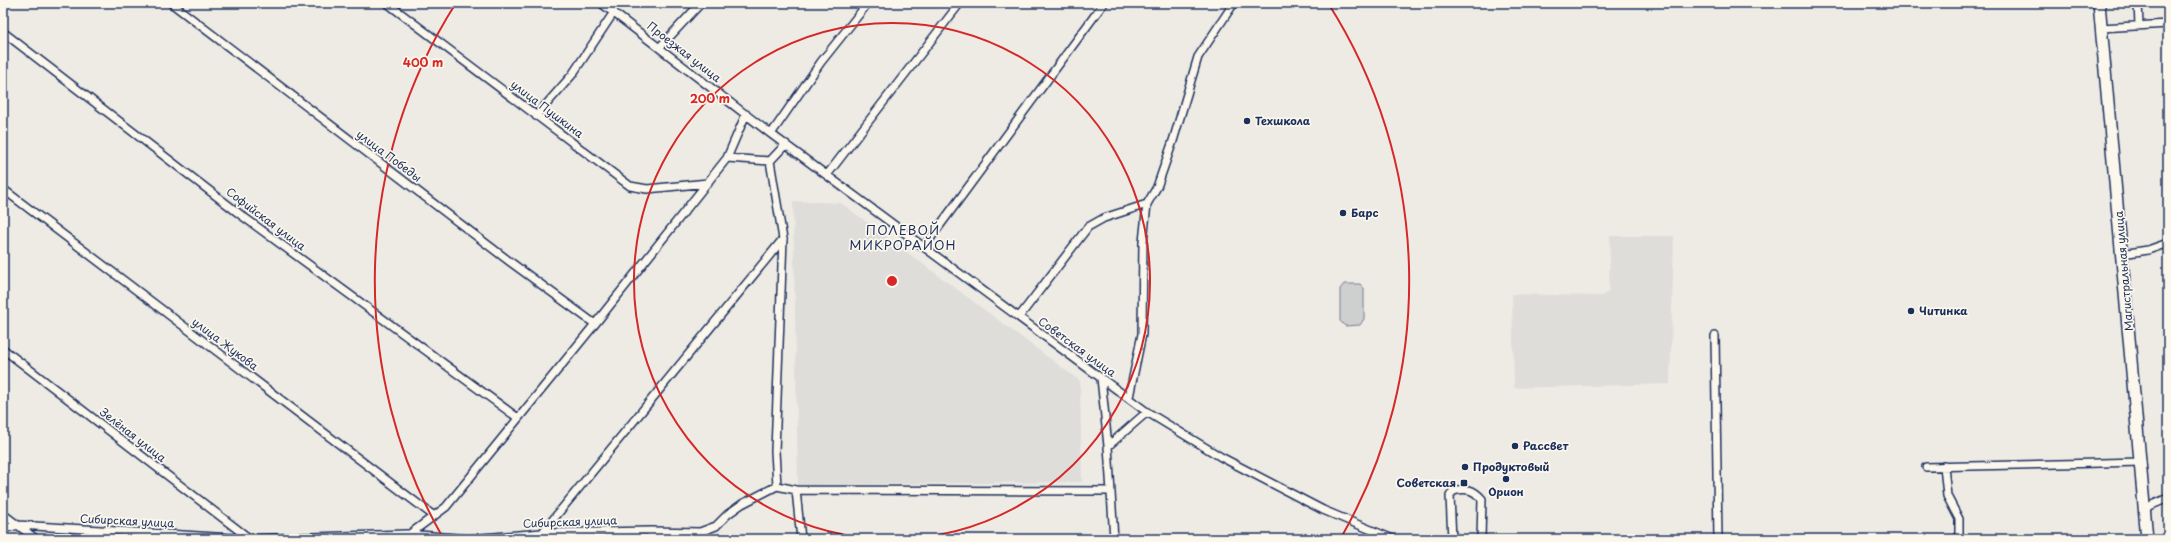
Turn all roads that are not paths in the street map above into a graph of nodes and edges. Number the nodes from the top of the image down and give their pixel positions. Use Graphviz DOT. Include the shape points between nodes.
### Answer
graph roads {
  1 [pos="171,3"];
  2 [pos="387,3"];
  3 [pos="602,3"];
  4 [pos="701,3"];
  5 [pos="868,3"];
  6 [pos="960,3"];
  7 [pos="1104,3"];
  8 [pos="1234,3"];
  9 [pos="2099,3"];
  10 [pos="2138,3"];
  11 [pos="614,12"];
  12 [pos="2168,24"];
  13 [pos="2139,25"];
  14 [pos="2101,28"];
  15 [pos="3,32"];
  16 [pos="660,46"];
  17 [pos="746,114"];
  18 [pos="536,116"];
  19 [pos="771,134"];
  20 [pos="786,144"];
  21 [pos="727,158"];
  22 [pos="770,161"];
  23 [pos="827,175"];
  24 [pos="708,183"];
  25 [pos="3,189"];
  26 [pos="1147,204"];
  27 [pos="783,239"];
  28 [pos="2168,243"];
  29 [pos="924,247"];
  30 [pos="2122,254"];
  31 [pos="1019,317"];
  32 [pos="595,324"];
  33 [pos="1715,336"];
  34 [pos="3,349"];
  35 [pos="1101,378"];
  36 [pos="1129,397"];
  37 [pos="1147,412"];
  38 [pos="518,418"];
  39 [pos="1108,446"];
  40 [pos="2142,462"];
  41 [pos="1944,466"];
  42 [pos="1926,467"];
  43 [pos="777,486"];
  44 [pos="796,490"];
  45 [pos="1111,491"];
  46 [pos="2168,498"];
  47 [pos="2145,508"];
  48 [pos="3,514"];
  49 [pos="434,516"];
  50 [pos="18,525"];
  51 [pos="3,529"];
  52 [pos="651,531"];
  53 [pos="542,533"];
  54 [pos="405,537"];
  55 [pos="36,539"];
  56 [pos="250,539"];
  57 [pos="469,539"];
  58 [pos="651,539"];
  59 [pos="801,539"];
  60 [pos="1114,539"];
  61 [pos="1394,539"];
  62 [pos="1452,539"];
  63 [pos="1481,539"];
  64 [pos="1718,539"];
  65 [pos="1960,539"];
  66 [pos="2148,539"];
  1 -- 32 [label="street, улица Победы" via="509,262"];
  2 -- 18 [label="street, улица Пушкина"];
  3 -- 11 [label="street, Проезжая улица"];
  4 -- 16 [label="street"];
  5 -- 19 [label="street"];
  6 -- 23 [label="street"];
  7 -- 29 [label="street"];
  8 -- 26 [label="street" via="1198,56 1173,141 1157,187"];
  9 -- 14 [label="main road, Магистральная улица"];
  10 -- 13 [label="street"];
  11 -- 16 [label="street, Проезжая улица"];
  11 -- 18 [label="street" via="572,75"];
  12 -- 13 [label="street"];
  13 -- 14 [label="street"];
  14 -- 30 [label="main road, Магистральная улица"];
  15 -- 38 [label="street, Софийская улица" via="241,215"];
  16 -- 17 [label="street, Проезжая улица"];
  17 -- 19 [label="street, Проезжая улица"];
  17 -- 21 [label="street"];
  18 -- 24 [label="street, улица Пушкина" via="630,186 647,189"];
  19 -- 20 [label="street, Советская улица"];
  20 -- 22 [label="street"];
  20 -- 23 [label="street, Советская улица"];
  21 -- 22 [label="street"];
  21 -- 24 [label="street"];
  22 -- 27 [label="street"];
  23 -- 29 [label="street, Советская улица"];
  24 -- 32 [label="street"];
  25 -- 49 [label="street, улица Жукова"];
  26 -- 31 [label="street" via="1088,226"];
  26 -- 36 [label="street" via="1143,242 1142,334"];
  27 -- 43 [label="street" via="775,451"];
  27 -- 53 [label="street"];
  28 -- 30 [label="street" via="2148,250"];
  29 -- 31 [label="street, Советская улица"];
  30 -- 40 [label="main road, Магистральная улица"];
  31 -- 35 [label="street, Советская улица"];
  32 -- 38 [label="street"];
  33 -- 64 [label="street"];
  34 -- 56 [label="street, Зелёная улица"];
  35 -- 36 [label="street, Советская улица"];
  35 -- 39 [label="street"];
  36 -- 37 [label="street, Советская улица"];
  37 -- 39 [label="street"];
  37 -- 61 [label="street, Советская улица" via="1221,457 1323,510"];
  38 -- 49 [label="street" via="446,507"];
  39 -- 45 [label="street"];
  40 -- 41 [label="street"];
  40 -- 47 [label="main road, Магистральная улица"];
  41 -- 42 [label="street"];
  41 -- 65 [label="street" via="1947,496 1959,519"];
  43 -- 44 [label="street"];
  43 -- 52 [label="street, Сибирская улица" via="770,492 742,504 716,526 700,532"];
  44 -- 45 [label="street"];
  44 -- 59 [label="street"];
  45 -- 60 [label="street"];
  46 -- 47 [label="street"];
  47 -- 66 [label="main road, Магистральная улица"];
  48 -- 50 [label="street"];
  49 -- 54 [label="street"];
  50 -- 51 [label="street, Сибирская улица"];
  50 -- 55 [label="street"];
  50 -- 56 [label="street, Сибирская улица"];
  52 -- 53 [label="street, Сибирская улица"];
  52 -- 58 [label="street"];
  53 -- 57 [label="street, Сибирская улица"];
  54 -- 56 [label="street, Сибирская улица"];
  54 -- 57 [label="street, Сибирская улица"];
  62 -- 63 [label="street" via="1450,496 1453,491 1465,488 1474,490 1482,499"];
}
